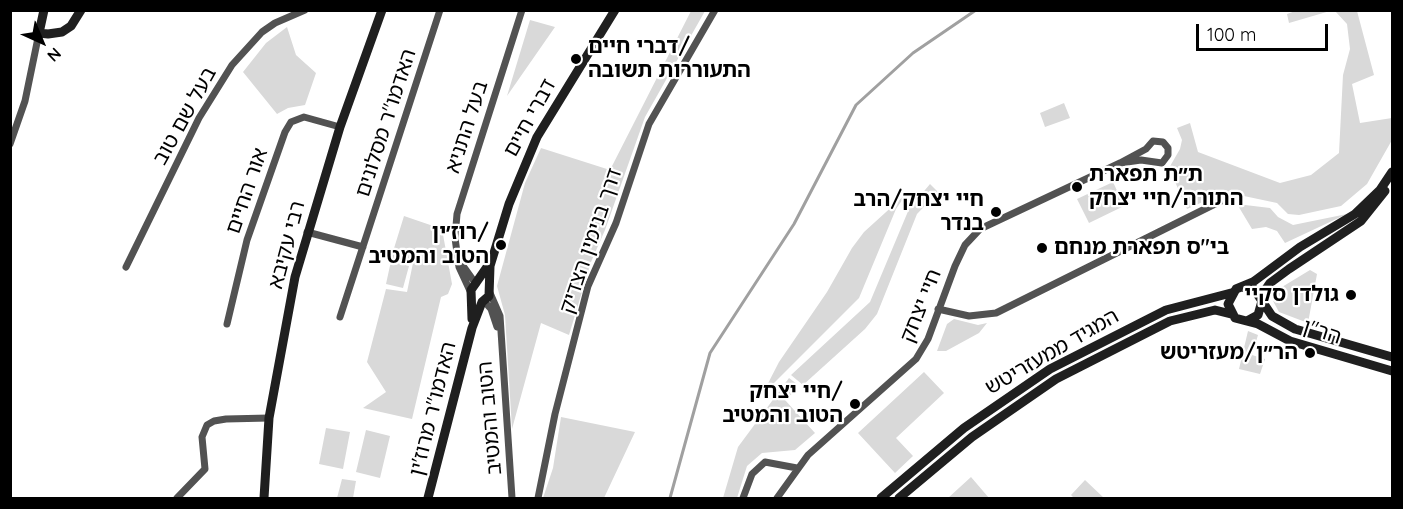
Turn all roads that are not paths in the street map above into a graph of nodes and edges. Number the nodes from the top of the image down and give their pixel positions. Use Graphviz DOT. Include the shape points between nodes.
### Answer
graph roads {
  1 [pos="44,10"];
  2 [pos="81,10"];
  3 [pos="305,10"];
  4 [pos="440,10"];
  5 [pos="522,10"];
  6 [pos="615,10"];
  7 [pos="715,10"];
  8 [pos="379,12"];
  9 [pos="39,33"];
  10 [pos="340,128"];
  11 [pos="10,144"];
  12 [pos="1146,149"];
  13 [pos="1149,161"];
  14 [pos="1120,163"];
  15 [pos="1392,172"];
  16 [pos="1392,177"];
  17 [pos="1225,199"];
  18 [pos="307,232"];
  19 [pos="363,247"];
  20 [pos="126,267"];
  21 [pos="1241,287"];
  22 [pos="480,293"];
  23 [pos="1231,293"];
  24 [pos="1261,299"];
  25 [pos="938,309"];
  26 [pos="1231,314"];
  27 [pos="340,317"];
  28 [pos="1244,321"];
  29 [pos="227,324"];
  30 [pos="1392,357"];
  31 [pos="1392,371"];
  32 [pos="269,418"];
  33 [pos="797,468"];
  34 [pos="177,498"];
  35 [pos="264,498"];
  36 [pos="428,498"];
  37 [pos="512,498"];
  38 [pos="538,498"];
  39 [pos="743,498"];
  40 [pos="777,498"];
  41 [pos="881,498"];
  42 [pos="899,498"];
  1 -- 9 [label="street"];
  2 -- 9 [label="street" via="62,32"];
  3 -- 20 [label="street, בעל שם טוב" via="262,32 232,65 199,118"];
  4 -- 19 [label="street, האדמו\"ר מסלונים"];
  5 -- 22 [label="street, בעל התניא" via="457,214 458,255"];
  6 -- 22 [label="street, דברי חיים" via="537,137 508,204"];
  7 -- 38 [label="street, דרך בנימין הצדיק" via="649,124 616,223 588,286"];
  8 -- 10 [label="street, רבי עקיבא"];
  9 -- 11 [label="street" via="25,101"];
  10 -- 18 [label="street, רבי עקיבא"];
  10 -- 29 [label="street, אור החיים" via="304,117 296,118 285,132 247,240"];
  12 -- 13 [label="street"];
  12 -- 13 [label="street" via="1157,141 1169,151 1162,163"];
  12 -- 14 [label="street, חיי יצחק"];
  13 -- 14 [label="street, חיי יצחק"];
  14 -- 25 [label="street, חיי יצחק" via="980,229 965,245"];
  15 -- 21 [label="street" via="1355,214"];
  16 -- 24 [label="street" via="1377,204 1361,221 1289,269 1270,284"];
  17 -- 25 [label="street" via="1005,309 969,316"];
  18 -- 19 [label="street"];
  18 -- 32 [label="street, רבי עקיבא"];
  19 -- 27 [label="street, האדמו\"ר מסלונים"];
  21 -- 23 [label="street"];
  21 -- 24 [label="street" via="1250,287"];
  22 -- 36 [label="street, האדמו\"ר מרוז'ין"];
  22 -- 37 [label="street, הטוב והמטיב" via="493,313 500,335"];
  23 -- 26 [label="street"];
  23 -- 41 [label="street, המגיד ממעזריטש" via="1166,310 1050,369 964,428"];
  24 -- 28 [label="street" via="1258,315"];
  24 -- 30 [label="street, הר\"ן" via="1272,316 1295,329"];
  25 -- 33 [label="street, חיי יצחק" via="923,349 908,369"];
  26 -- 28 [label="street"];
  26 -- 42 [label="street, המגיד ממעזריטש" via="1215,310 1170,321 1056,379 972,437"];
  28 -- 31 [label="street, הר\"ן" via="1266,327 1300,345"];
  32 -- 34 [label="street" via="226,419 207,425 202,437 205,469"];
  32 -- 35 [label="street, רבי עקיבא"];
  33 -- 39 [label="street" via="765,462 752,474"];
  33 -- 40 [label="street, חיי יצחק"];
}
